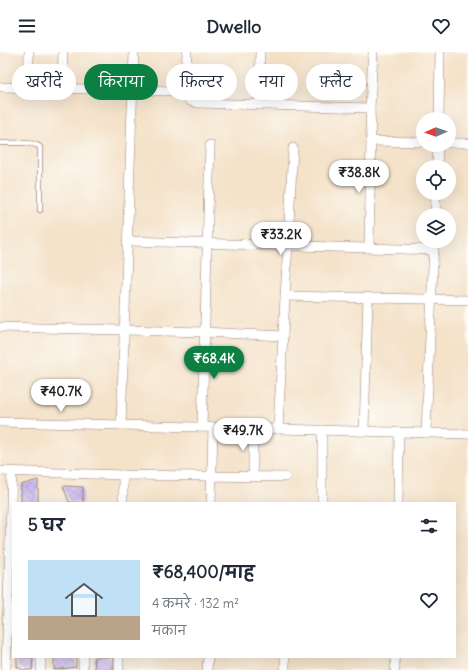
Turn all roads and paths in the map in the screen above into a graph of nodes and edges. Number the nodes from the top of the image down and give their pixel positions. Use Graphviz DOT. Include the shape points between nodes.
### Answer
graph roads {
  1 [pos="29,52"];
  2 [pos="63,52"];
  3 [pos="134,52"];
  4 [pos="187,52"];
  5 [pos="260,52"];
  6 [pos="373,52"];
  7 [pos="440,52"];
  8 [pos="29,64"];
  9 [pos="63,64"];
  10 [pos="134,64"];
  11 [pos="186,64"];
  12 [pos="0,87"];
  13 [pos="12,87"];
  14 [pos="133,100"];
  15 [pos="190,100"];
  16 [pos="259,105"];
  17 [pos="370,108"];
  18 [pos="439,112"];
  19 [pos="371,141"];
  20 [pos="416,142"];
  21 [pos="0,143"];
  22 [pos="456,143"];
  23 [pos="468,143"];
  24 [pos="210,145"];
  25 [pos="292,148"];
  26 [pos="40,210"];
  27 [pos="128,241"];
  28 [pos="207,243"];
  29 [pos="288,245"];
  30 [pos="416,246"];
  31 [pos="369,247"];
  32 [pos="434,248"];
  33 [pos="285,296"];
  34 [pos="368,297"];
  35 [pos="431,299"];
  36 [pos="468,300"];
  37 [pos="0,327"];
  38 [pos="125,330"];
  39 [pos="204,332"];
  40 [pos="283,336"];
  41 [pos="0,422"];
  42 [pos="121,425"];
  43 [pos="202,427"];
  44 [pos="213,427"];
  45 [pos="253,428"];
  46 [pos="278,429"];
  47 [pos="322,430"];
  48 [pos="364,432"];
  49 [pos="399,432"];
  50 [pos="426,433"];
  51 [pos="468,434"];
  52 [pos="0,471"];
  53 [pos="12,471"];
  54 [pos="123,475"];
  55 [pos="212,476"];
  56 [pos="253,476"];
  57 [pos="285,477"];
  58 [pos="123,502"];
  59 [pos="211,502"];
  60 [pos="322,502"];
  61 [pos="398,502"];
  62 [pos="12,536"];
  63 [pos="41,658"];
  64 [pos="83,658"];
  65 [pos="119,658"];
  66 [pos="208,658"];
  67 [pos="285,658"];
  68 [pos="395,658"];
  69 [pos="6,670"];
  70 [pos="41,670"];
  71 [pos="83,670"];
  72 [pos="119,670"];
  73 [pos="208,670"];
  74 [pos="285,670"];
  75 [pos="395,670"];
  1 -- 8 [label="street"];
  2 -- 9 [label="street"];
  3 -- 10 [label="street"];
  4 -- 11 [label="street"];
  5 -- 16 [label="street"];
  6 -- 17 [label="street"];
  7 -- 18 [label="street"];
  12 -- 13 [label="street"];
  14 -- 27 [label="street"];
  15 -- 16 [label="street" via="192,103"];
  16 -- 17 [label="street"];
  17 -- 19 [label="street"];
  19 -- 20 [label="street"];
  19 -- 31 [label="street"];
  21 -- 26 [label="lane" via="37,144 40,147"];
  22 -- 23 [label="street"];
  24 -- 28 [label="street"];
  25 -- 29 [label="street"];
  27 -- 28 [label="street"];
  27 -- 38 [label="street"];
  28 -- 29 [label="street"];
  28 -- 39 [label="street"];
  29 -- 31 [label="street"];
  29 -- 33 [label="street"];
  30 -- 31 [label="street"];
  32 -- 35 [label="street"];
  33 -- 34 [label="street"];
  33 -- 40 [label="street"];
  34 -- 35 [label="street"];
  34 -- 48 [label="street"];
  35 -- 36 [label="street"];
  35 -- 50 [label="street"];
  37 -- 38 [label="street"];
  38 -- 39 [label="street"];
  38 -- 42 [label="street"];
  39 -- 40 [label="street"];
  39 -- 43 [label="street"];
  40 -- 46 [label="street"];
  41 -- 42 [label="street"];
  42 -- 43 [label="street"];
  43 -- 44 [label="street"];
  44 -- 45 [label="street"];
  44 -- 55 [label="street"];
  45 -- 46 [label="street"];
  45 -- 56 [label="street"];
  46 -- 47 [label="street"];
  47 -- 48 [label="street"];
  47 -- 60 [label="street"];
  48 -- 49 [label="street"];
  49 -- 50 [label="street"];
  49 -- 61 [label="street"];
  50 -- 51 [label="street"];
  52 -- 53 [label="street"];
  53 -- 54 [label="street"];
  53 -- 62 [label="street"];
  54 -- 55 [label="street"];
  54 -- 58 [label="street"];
  55 -- 56 [label="street"];
  55 -- 59 [label="street"];
  56 -- 57 [label="street"];
  62 -- 69 [label="street"];
  63 -- 70 [label="street"];
  64 -- 71 [label="street"];
  65 -- 72 [label="street"];
  66 -- 73 [label="street"];
  67 -- 74 [label="street"];
  68 -- 75 [label="street"];
}
